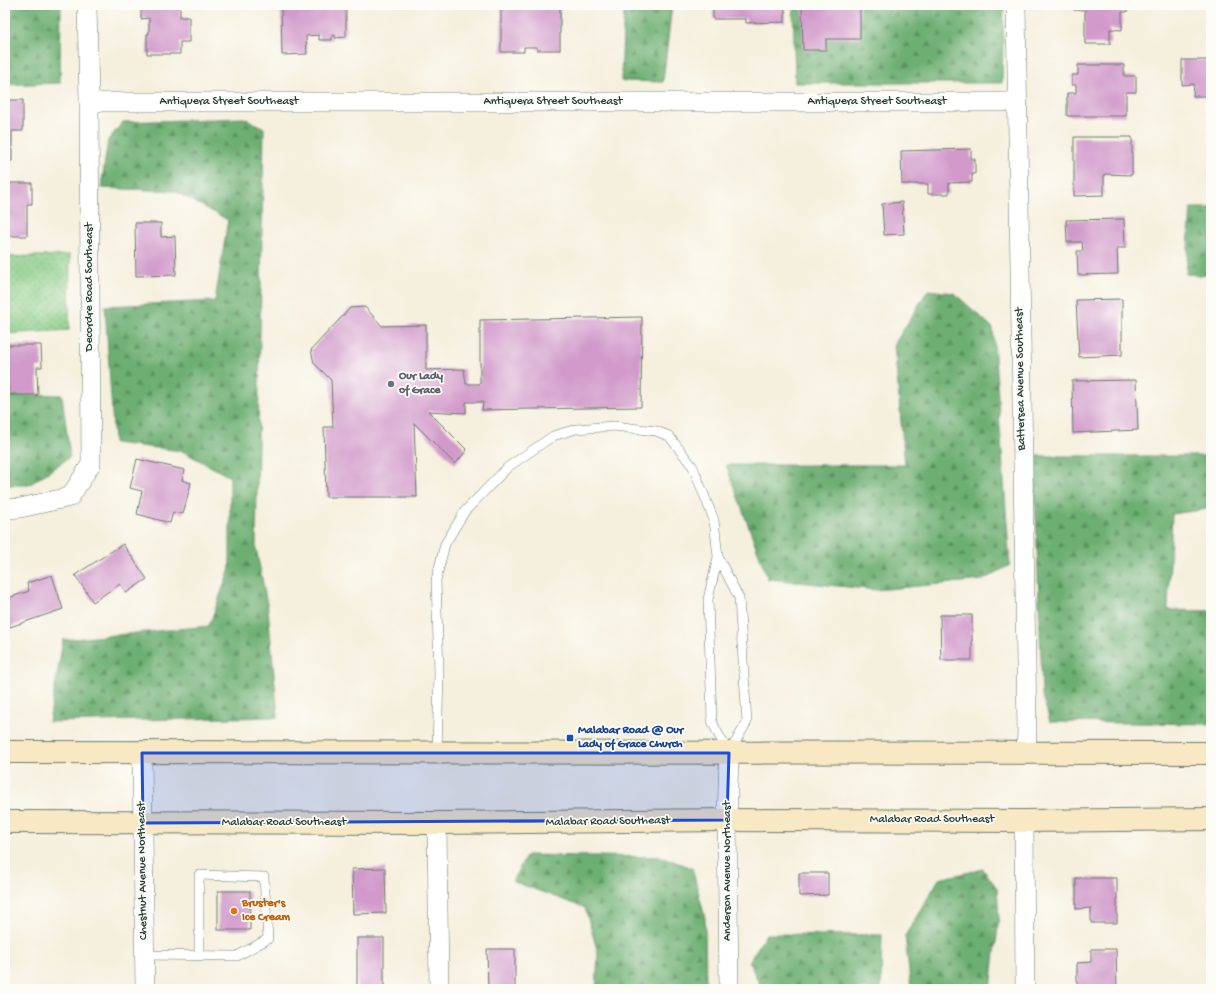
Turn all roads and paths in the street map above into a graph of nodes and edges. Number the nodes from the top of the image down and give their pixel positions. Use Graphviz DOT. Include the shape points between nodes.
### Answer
graph roads {
  1 [pos="87,5"];
  2 [pos="1016,5"];
  3 [pos="89,102"];
  4 [pos="1017,102"];
  5 [pos="5,509"];
  6 [pos="718,557"];
  7 [pos="5,752"];
  8 [pos="437,752"];
  9 [pos="1026,752"];
  10 [pos="142,753"];
  11 [pos="729,753"];
  12 [pos="1211,753"];
  13 [pos="1211,819"];
  14 [pos="727,820"];
  15 [pos="1024,821"];
  16 [pos="5,822"];
  17 [pos="143,823"];
  18 [pos="437,823"];
  19 [pos="144,955"];
  20 [pos="199,956"];
  21 [pos="144,989"];
  22 [pos="439,989"];
  23 [pos="729,989"];
  24 [pos="1025,989"];
  1 -- 3 [label="street, Decordre Road Southeast"];
  2 -- 4 [label="street, Battersea Avenue Southeast"];
  3 -- 4 [label="street, Antiquera Street Southeast"];
  3 -- 5 [label="street, Decordre Road Southeast" via="91,464 70,497"];
  4 -- 9 [label="street, Battersea Avenue Southeast"];
  6 -- 8 [label="lane" via="714,520 693,466 669,436 656,431 614,426 576,429 553,436 508,467 465,511 445,544 436,580"];
  6 -- 11 [label="lane" via="708,599 712,721"];
  6 -- 11 [label="lane" via="739,598 746,715 746,722"];
  7 -- 10 [label="main road"];
  8 -- 10 [label="main road"];
  8 -- 11 [label="main road"];
  9 -- 11 [label="main road"];
  9 -- 12 [label="main road"];
  10 -- 17 [label="street, Chestnut Avenue Northeast"];
  11 -- 14 [label="street, Anderson Avenue Northeast"];
  13 -- 15 [label="main road, Malabar Road Southeast"];
  14 -- 15 [label="main road, Malabar Road Southeast"];
  14 -- 18 [label="main road, Malabar Road Southeast"];
  14 -- 23 [label="street, Anderson Avenue Northeast"];
  15 -- 24 [label="street"];
  16 -- 17 [label="main road, Malabar Road Southeast"];
  17 -- 18 [label="main road, Malabar Road Southeast"];
  17 -- 19 [label="street, Chestnut Avenue Northeast"];
  18 -- 22 [label="street"];
  19 -- 20 [label="lane"];
  19 -- 21 [label="street, Chestnut Avenue Northeast"];
  20 -- 20 [label="lane" via="237,956 268,939 264,876 199,875"];
}
